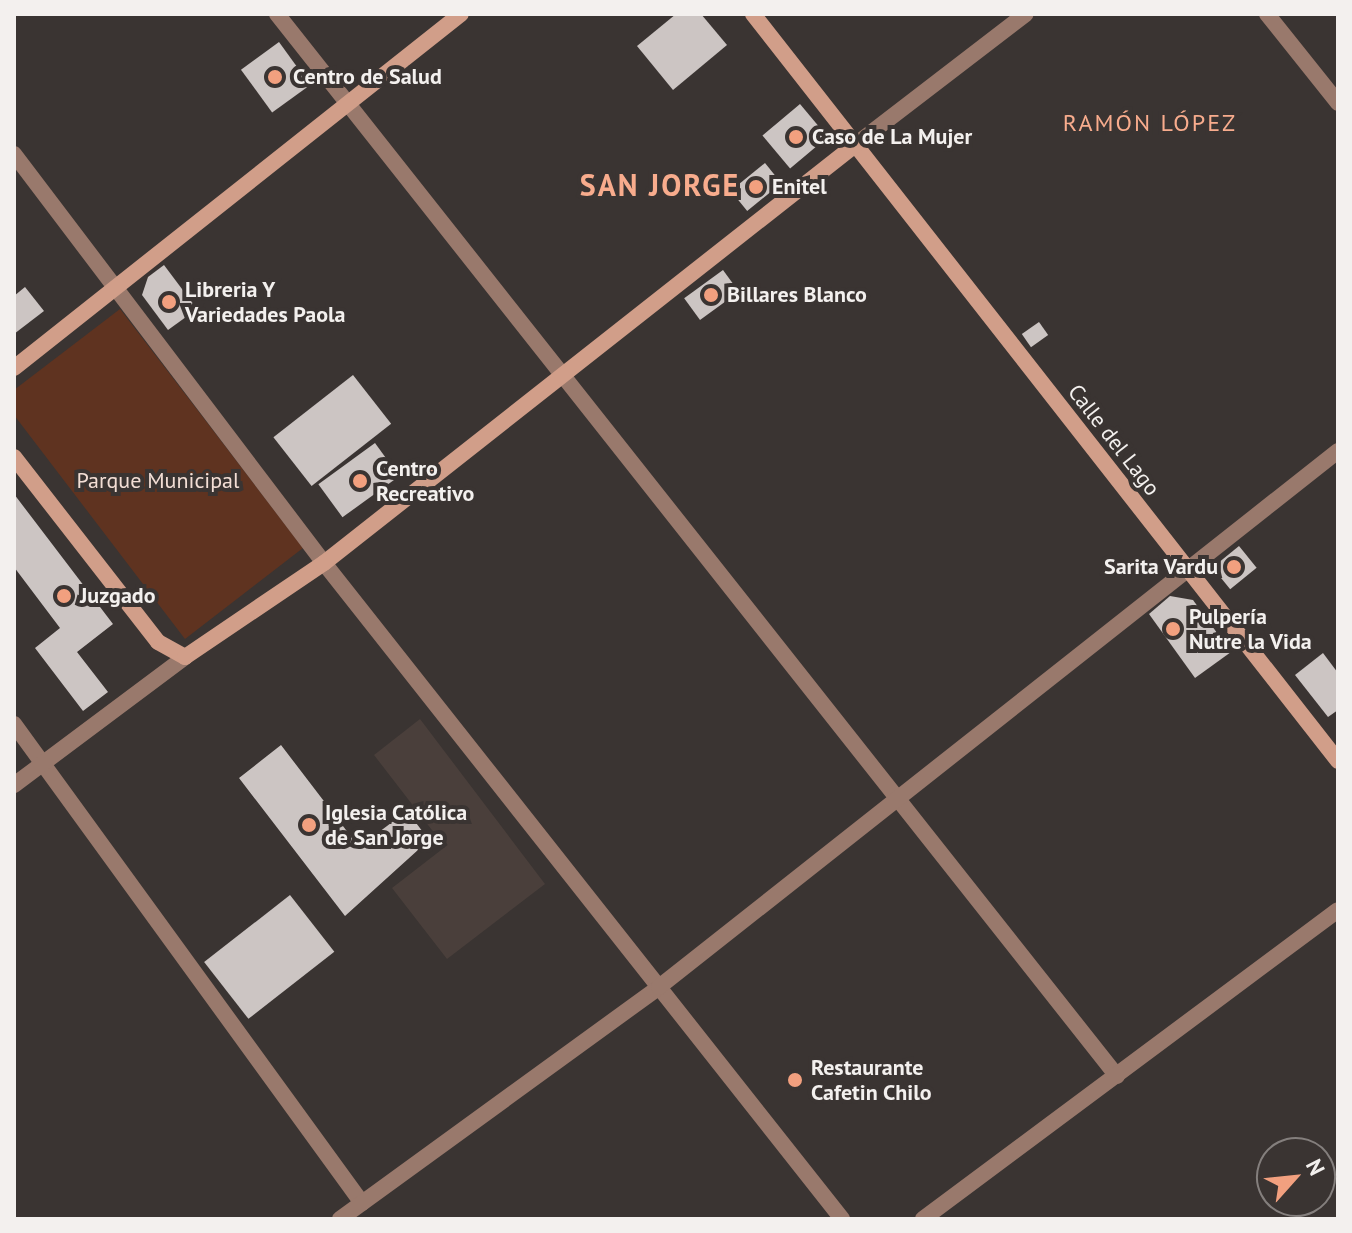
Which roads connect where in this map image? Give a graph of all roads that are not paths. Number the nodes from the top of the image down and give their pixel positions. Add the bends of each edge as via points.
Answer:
1 (277, 14) edge
2 (461, 14) edge
3 (753, 14) edge
4 (1026, 14) edge
5 (1267, 14) edge
6 (1338, 103) edge
7 (346, 104) junction
8 (855, 145) junction
9 (14, 154) edge
10 (115, 287) junction
11 (14, 368) edge
12 (565, 376) junction
13 (1338, 451) edge
14 (14, 457) edge
15 (324, 563) junction
16 (1186, 568) junction
17 (185, 657) junction
18 (14, 724) edge
19 (1338, 761) edge
20 (42, 762) junction
21 (14, 785) edge
22 (896, 796) junction
23 (1338, 910) edge
24 (659, 987) junction
25 (1117, 1076) junction
26 (362, 1203) junction
27 (340, 1219) edge
28 (842, 1219) edge
29 (923, 1219) edge

1 - 7 street
2 - 7 main road
3 - 8 main road, Calle del Lago
4 - 8 street
5 - 6 street
7 - 10 main road
7 - 12 street
8 - 12 main road
8 - 16 main road, Calle del Lago
9 - 10 street
10 - 11 main road
10 - 15 street
12 - 15 main road
12 - 22 street
13 - 16 street
14 - 17 main road via 158,642
15 - 17 main road
15 - 24 street
16 - 19 main road, Calle del Lago
16 - 22 street
17 - 20 street
18 - 20 street
20 - 21 street
20 - 26 street
22 - 24 street
22 - 25 street
23 - 25 street
24 - 26 street
24 - 28 street
25 - 29 street
26 - 27 street

